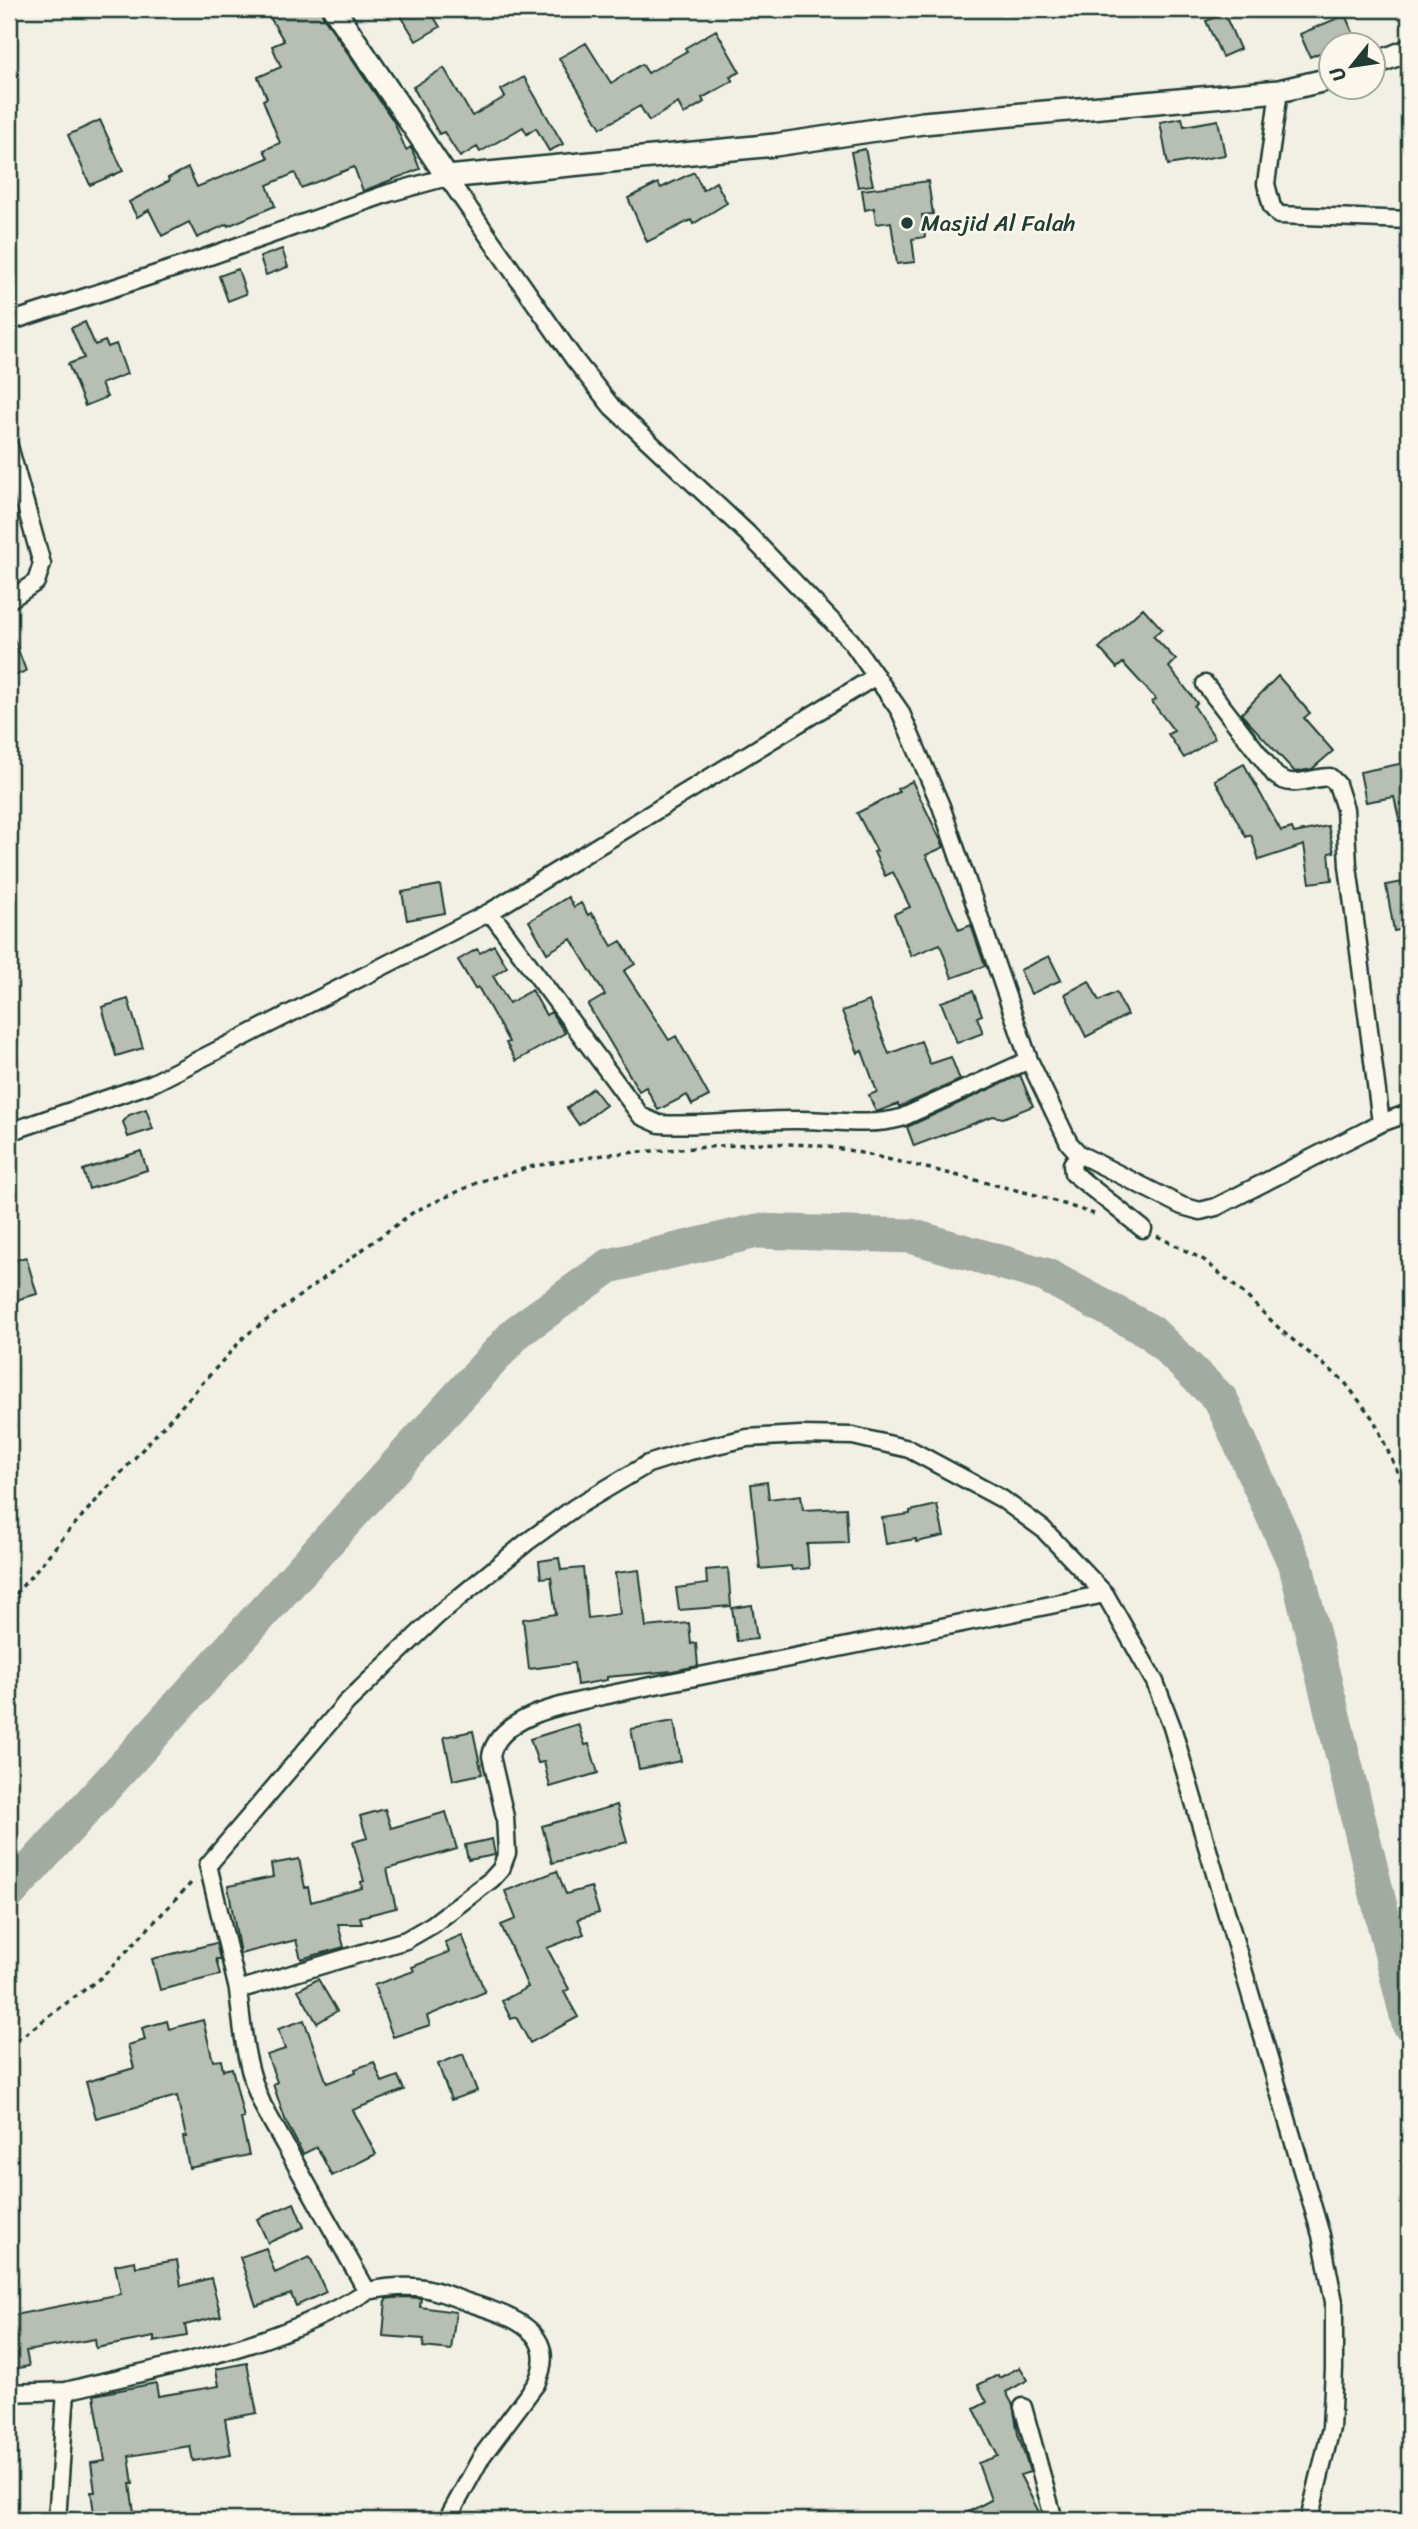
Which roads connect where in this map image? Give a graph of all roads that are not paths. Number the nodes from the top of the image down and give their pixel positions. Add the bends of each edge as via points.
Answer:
1 (334, 9) edge
2 (1409, 50) edge
3 (1386, 60) edge
4 (1316, 82) edge
5 (1279, 91) junction
6 (447, 177) junction
7 (1409, 220) edge
8 (9, 322) edge
9 (9, 446) edge
10 (9, 600) edge
11 (876, 676) junction
12 (1205, 684) dead end
13 (490, 912) junction
14 (1029, 1060) junction
15 (1409, 1113) edge
16 (1381, 1123) junction
17 (9, 1132) edge
18 (1079, 1154) junction
19 (1143, 1229) road end
20 (1105, 1594) junction
21 (238, 1990) junction
22 (367, 2291) junction
23 (66, 2391) junction
24 (9, 2393) edge
25 (1023, 2407) dead end
26 (57, 2520) edge
27 (447, 2520) edge
28 (1054, 2520) edge
29 (1309, 2520) edge

1 - 6 street
2 - 3 street
4 - 5 street
5 - 6 street via 923,123 775,145
5 - 7 street via 1266,184 1279,215
6 - 8 street
6 - 11 street via 612,407 747,533 851,641
9 - 10 street via 42,564 36,582
11 - 13 street
11 - 14 street via 900,711 941,806
12 - 16 street via 1284,782 1330,777 1337,783 1345,809 1348,866
13 - 14 street via 641,1116 659,1124 885,1122
13 - 17 street via 153,1083
14 - 18 street via 1069,1143
15 - 16 street
16 - 18 street via 1235,1199 1200,1211
18 - 19 street via 1072,1164 1073,1173
20 - 21 street via 616,1693 517,1722 493,1746 491,1756 505,1816 507,1853 492,1879 406,1940
20 - 21 street via 1043,1528 991,1493 909,1449 853,1436 747,1438 648,1464 574,1508 439,1614 346,1703 208,1865
20 - 29 street via 1156,1682 1172,1727 1321,2235 1334,2302 1334,2369 1331,2428
21 - 22 street via 252,2082
22 - 23 street via 304,2324 237,2347
22 - 27 street via 429,2289 516,2318 541,2347 536,2384 482,2456
23 - 24 street
23 - 26 street
25 - 28 street

